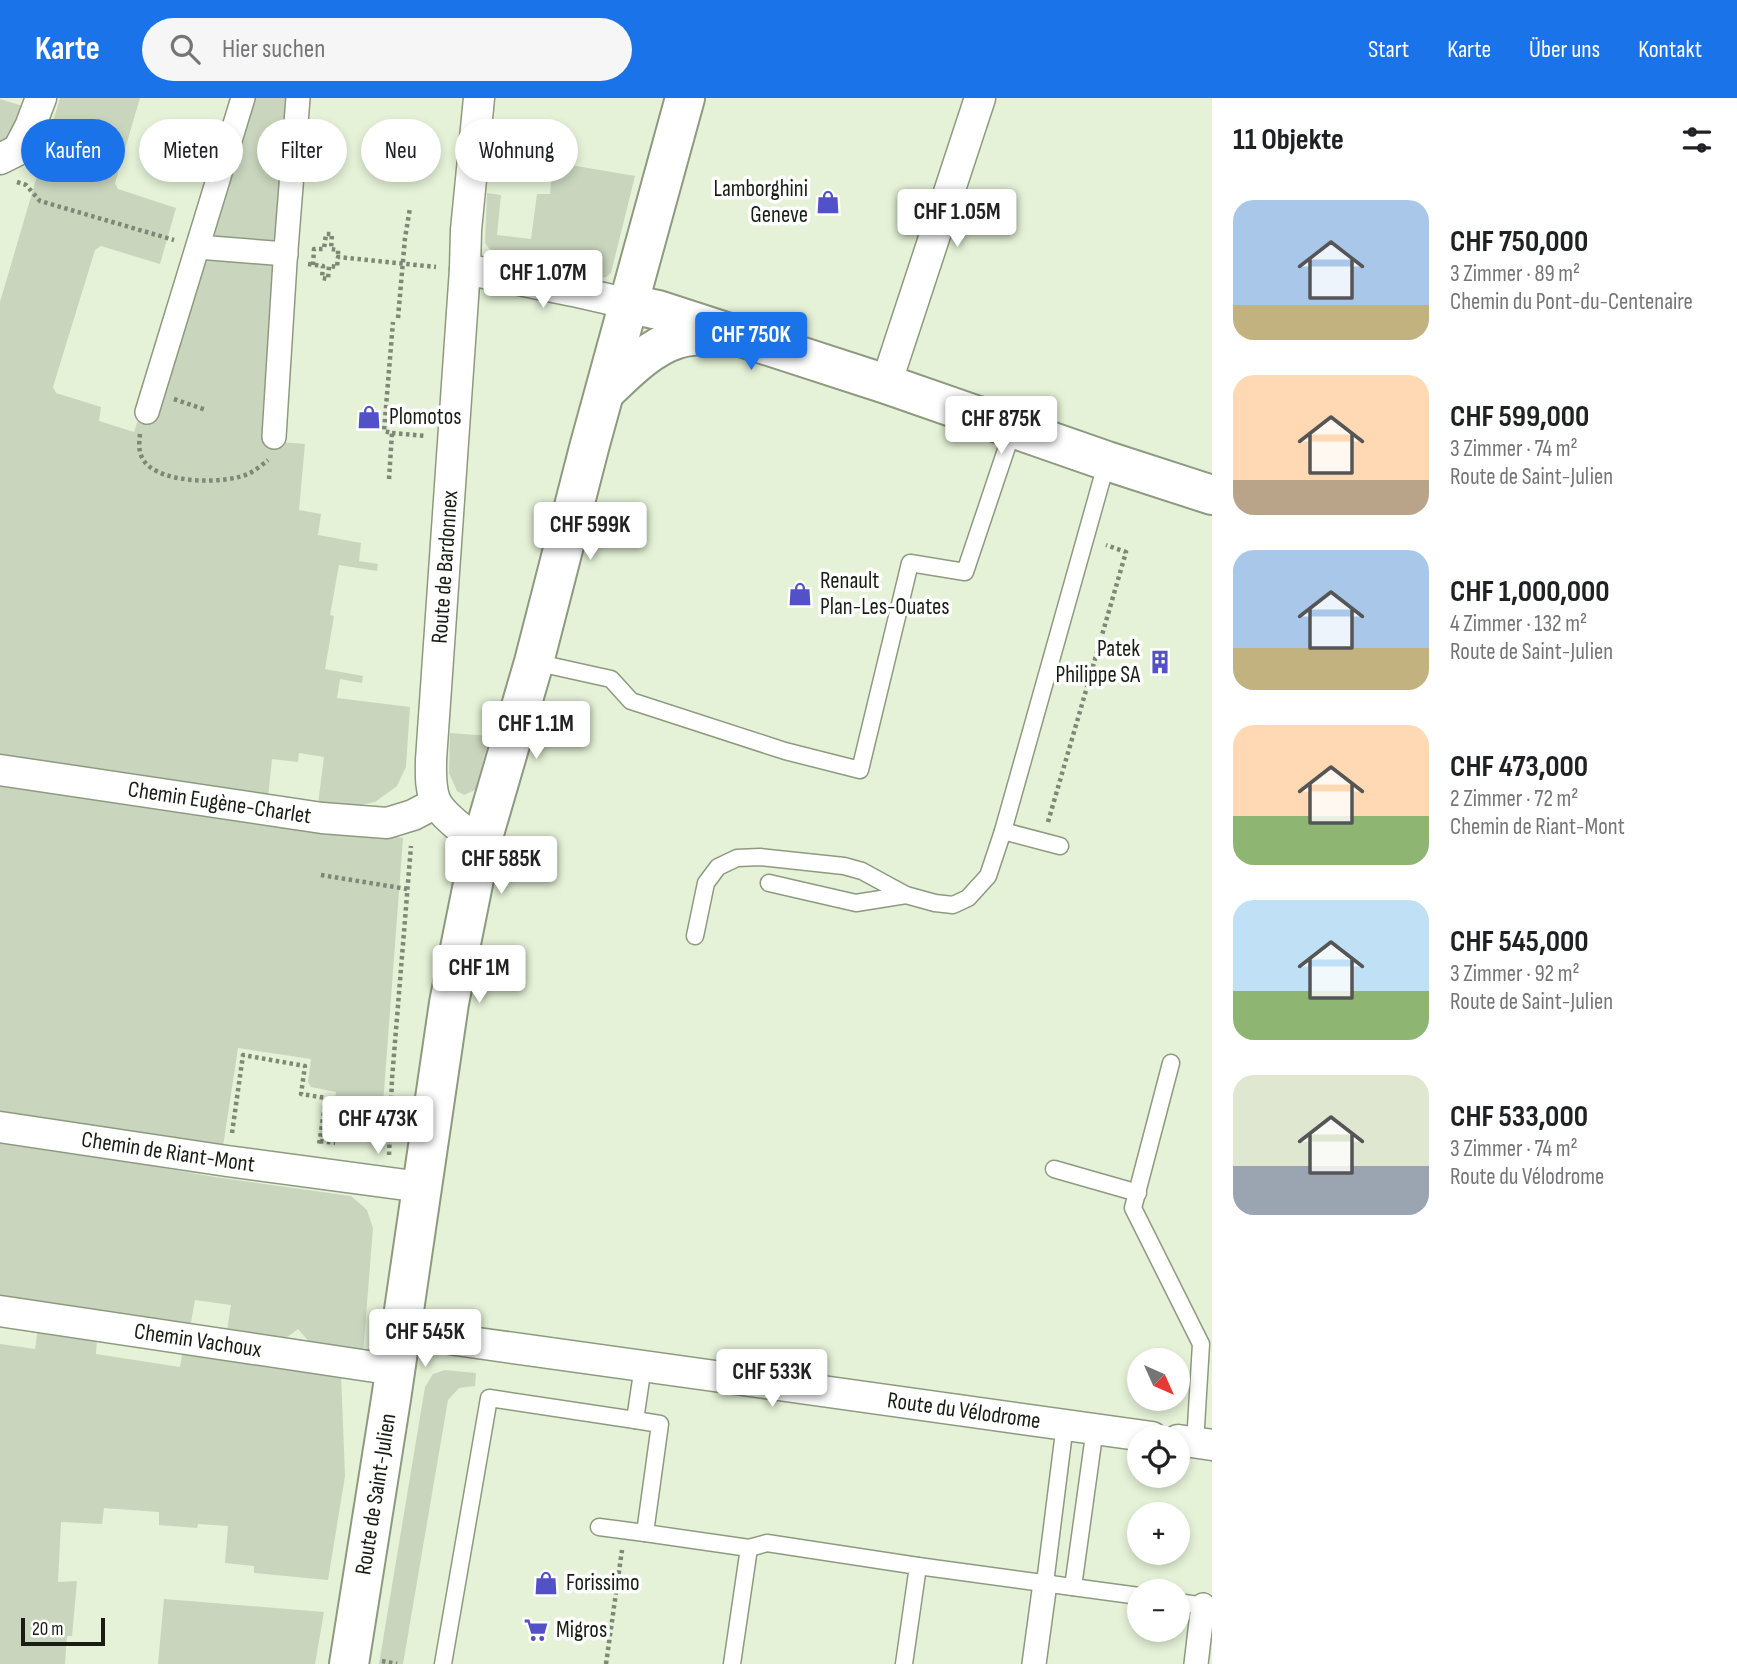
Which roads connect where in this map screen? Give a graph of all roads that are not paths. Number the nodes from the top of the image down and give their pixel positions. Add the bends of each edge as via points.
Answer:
1 (41, 98) edge
2 (243, 98) edge
3 (299, 98) edge
4 (479, 98) edge
5 (685, 98) edge
6 (980, 98) edge
7 (5, 170) edge
8 (198, 247) junction
9 (286, 254) junction
10 (465, 269) junction
11 (630, 304) junction
12 (733, 334) junction
13 (886, 384) junction
14 (606, 391) junction
15 (150, 402) road end
16 (1013, 429) junction
17 (274, 437) road end
18 (1107, 461) junction
19 (1212, 495) edge
20 (534, 662) junction
21 (0, 770) edge
22 (436, 803) junction
23 (1003, 831) junction
24 (481, 844) junction
25 (1060, 846) dead end
26 (769, 883) dead end
27 (906, 895) junction
28 (695, 936) dead end
29 (1171, 1063) dead end
30 (0, 1127) edge
31 (1054, 1169) dead end
32 (421, 1187) junction
33 (1138, 1193) junction
34 (0, 1311) edge
35 (401, 1329) junction
36 (643, 1366) junction
37 (395, 1370) junction
38 (635, 1420) junction
39 (1065, 1424) junction
40 (1095, 1428) junction
41 (1127, 1433) edge
42 (1195, 1443) edge
43 (599, 1527) dead end
44 (645, 1533) junction
45 (749, 1548) junction
46 (918, 1566) junction
47 (1045, 1583) junction
48 (1073, 1587) junction
49 (1127, 1594) edge
50 (1207, 1606) edge
51 (362, 1662) edge
52 (443, 1664) edge
53 (733, 1664) edge
54 (904, 1664) edge
55 (1034, 1664) edge
56 (1196, 1664) edge

1 - 7 street
2 - 8 street
3 - 9 street
4 - 10 street, Route de Bardonnex
5 - 11 main road, Route de Saint-Julien
6 - 13 street
8 - 9 street
8 - 15 street
9 - 17 street
10 - 11 street
10 - 22 street, Route de Bardonnex via 431,760
11 - 12 main road
11 - 14 main road, Route de Saint-Julien
12 - 13 main road
12 - 14 main road via 680,338 656,348
13 - 16 main road
14 - 20 main road, Route de Saint-Julien
16 - 18 main road
16 - 20 lane via 965,572 910,562 860,770 631,701 611,679
18 - 19 main road
18 - 23 lane
20 - 24 main road, Route de Saint-Julien
21 - 22 street, Chemin Eugène-Charlet via 322,818 387,823
22 - 24 street
23 - 25 lane
23 - 27 lane via 988,876 968,898 953,905
24 - 32 main road, Route de Saint-Julien via 449,1003
26 - 27 lane via 856,903
27 - 28 lane via 844,866 737,858 718,867 706,883
29 - 33 lane
30 - 32 street, Chemin de Riant-Mont
31 - 33 lane
32 - 35 main road, Route de Saint-Julien
33 - 42 lane via 1133,1208 1201,1344
34 - 37 street, Chemin Vachoux
35 - 36 street, Route du Vélodrome
35 - 37 main road, Route de Saint-Julien
36 - 38 lane
36 - 39 street, Route du Vélodrome
37 - 51 main road, Route de Saint-Julien
38 - 44 lane via 660,1424
38 - 52 lane via 489,1398
39 - 40 street, Route du Vélodrome
39 - 47 lane
40 - 41 street, Route du Vélodrome
40 - 48 lane
43 - 44 lane
44 - 45 lane
45 - 46 lane via 766,1543
45 - 53 lane
46 - 47 lane
46 - 54 lane
47 - 48 lane
47 - 55 street
48 - 49 lane
50 - 56 street

